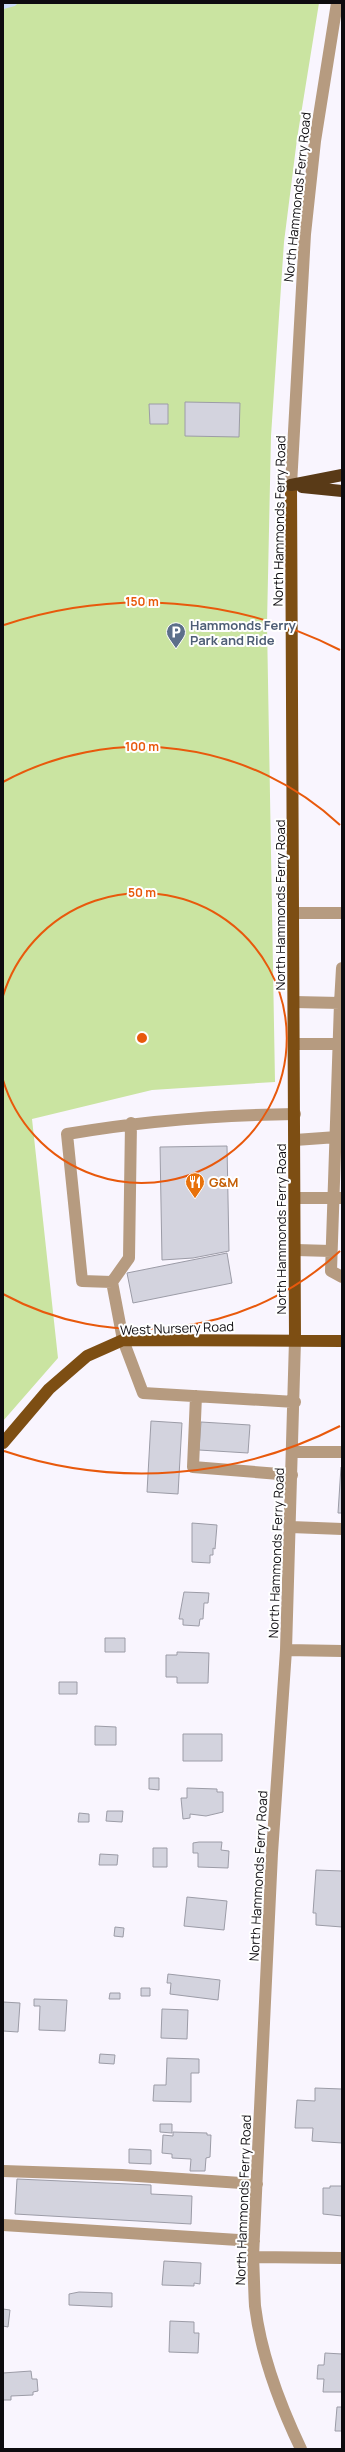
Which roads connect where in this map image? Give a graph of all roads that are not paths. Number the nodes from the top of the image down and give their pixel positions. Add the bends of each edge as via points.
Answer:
1 (337, 3) edge
2 (342, 475) edge
3 (291, 485) junction
4 (342, 491) edge
5 (294, 913) junction
6 (342, 913) edge
7 (342, 968) edge
8 (294, 1002) junction
9 (340, 1003) junction
10 (295, 1044) junction
11 (341, 1044) edge
12 (295, 1114) junction
13 (131, 1123) junction
14 (337, 1137) junction
15 (295, 1140) junction
16 (296, 1198) junction
17 (338, 1198) edge
18 (296, 1250) junction
19 (331, 1251) junction
20 (342, 1277) edge
21 (112, 1282) junction
22 (123, 1340) junction
23 (295, 1340) junction
24 (342, 1341) edge
25 (196, 1396) junction
26 (295, 1402) junction
27 (3, 1443) edge
28 (293, 1452) junction
29 (342, 1452) edge
30 (292, 1475) junction
31 (291, 1527) junction
32 (342, 1528) edge
33 (286, 1650) junction
34 (342, 1651) edge
35 (3, 2170) edge
36 (257, 2184) junction
37 (3, 2225) edge
38 (254, 2241) junction
39 (253, 2257) junction
40 (342, 2258) edge
41 (301, 2449) edge

1 - 3 street, North Hammonds Ferry Road via 315,141 305,234
2 - 3 highway
3 - 4 highway
3 - 5 main road, North Hammonds Ferry Road
5 - 6 street
5 - 8 main road, North Hammonds Ferry Road
7 - 9 street
8 - 9 street
8 - 10 main road, North Hammonds Ferry Road
9 - 11 street
10 - 11 street
10 - 12 main road, North Hammonds Ferry Road
11 - 14 street
12 - 13 street
12 - 15 main road, North Hammonds Ferry Road
13 - 21 street via 129,1258
13 - 21 street via 67,1134 82,1281
14 - 15 street
14 - 17 street
15 - 16 main road, North Hammonds Ferry Road
16 - 17 street
16 - 18 main road, North Hammonds Ferry Road
17 - 19 street
18 - 19 street
18 - 23 main road, North Hammonds Ferry Road
19 - 20 street via 331,1271
21 - 22 street
22 - 23 main road, West Nursery Road
22 - 25 street via 143,1393
22 - 27 main road, West Nursery Road via 88,1356 49,1389
23 - 24 main road, West Nursery Road
23 - 26 street, North Hammonds Ferry Road
25 - 26 street
25 - 30 street via 193,1467
26 - 28 street, North Hammonds Ferry Road
28 - 29 street
28 - 30 street, North Hammonds Ferry Road
30 - 31 street, North Hammonds Ferry Road
31 - 32 street
31 - 33 street, North Hammonds Ferry Road
33 - 34 street
33 - 36 street, North Hammonds Ferry Road via 272,1853
35 - 36 street
36 - 38 street, North Hammonds Ferry Road
37 - 38 street
38 - 39 street, North Hammonds Ferry Road
39 - 40 street
39 - 41 street, North Hammonds Ferry Road via 256,2307 267,2361

